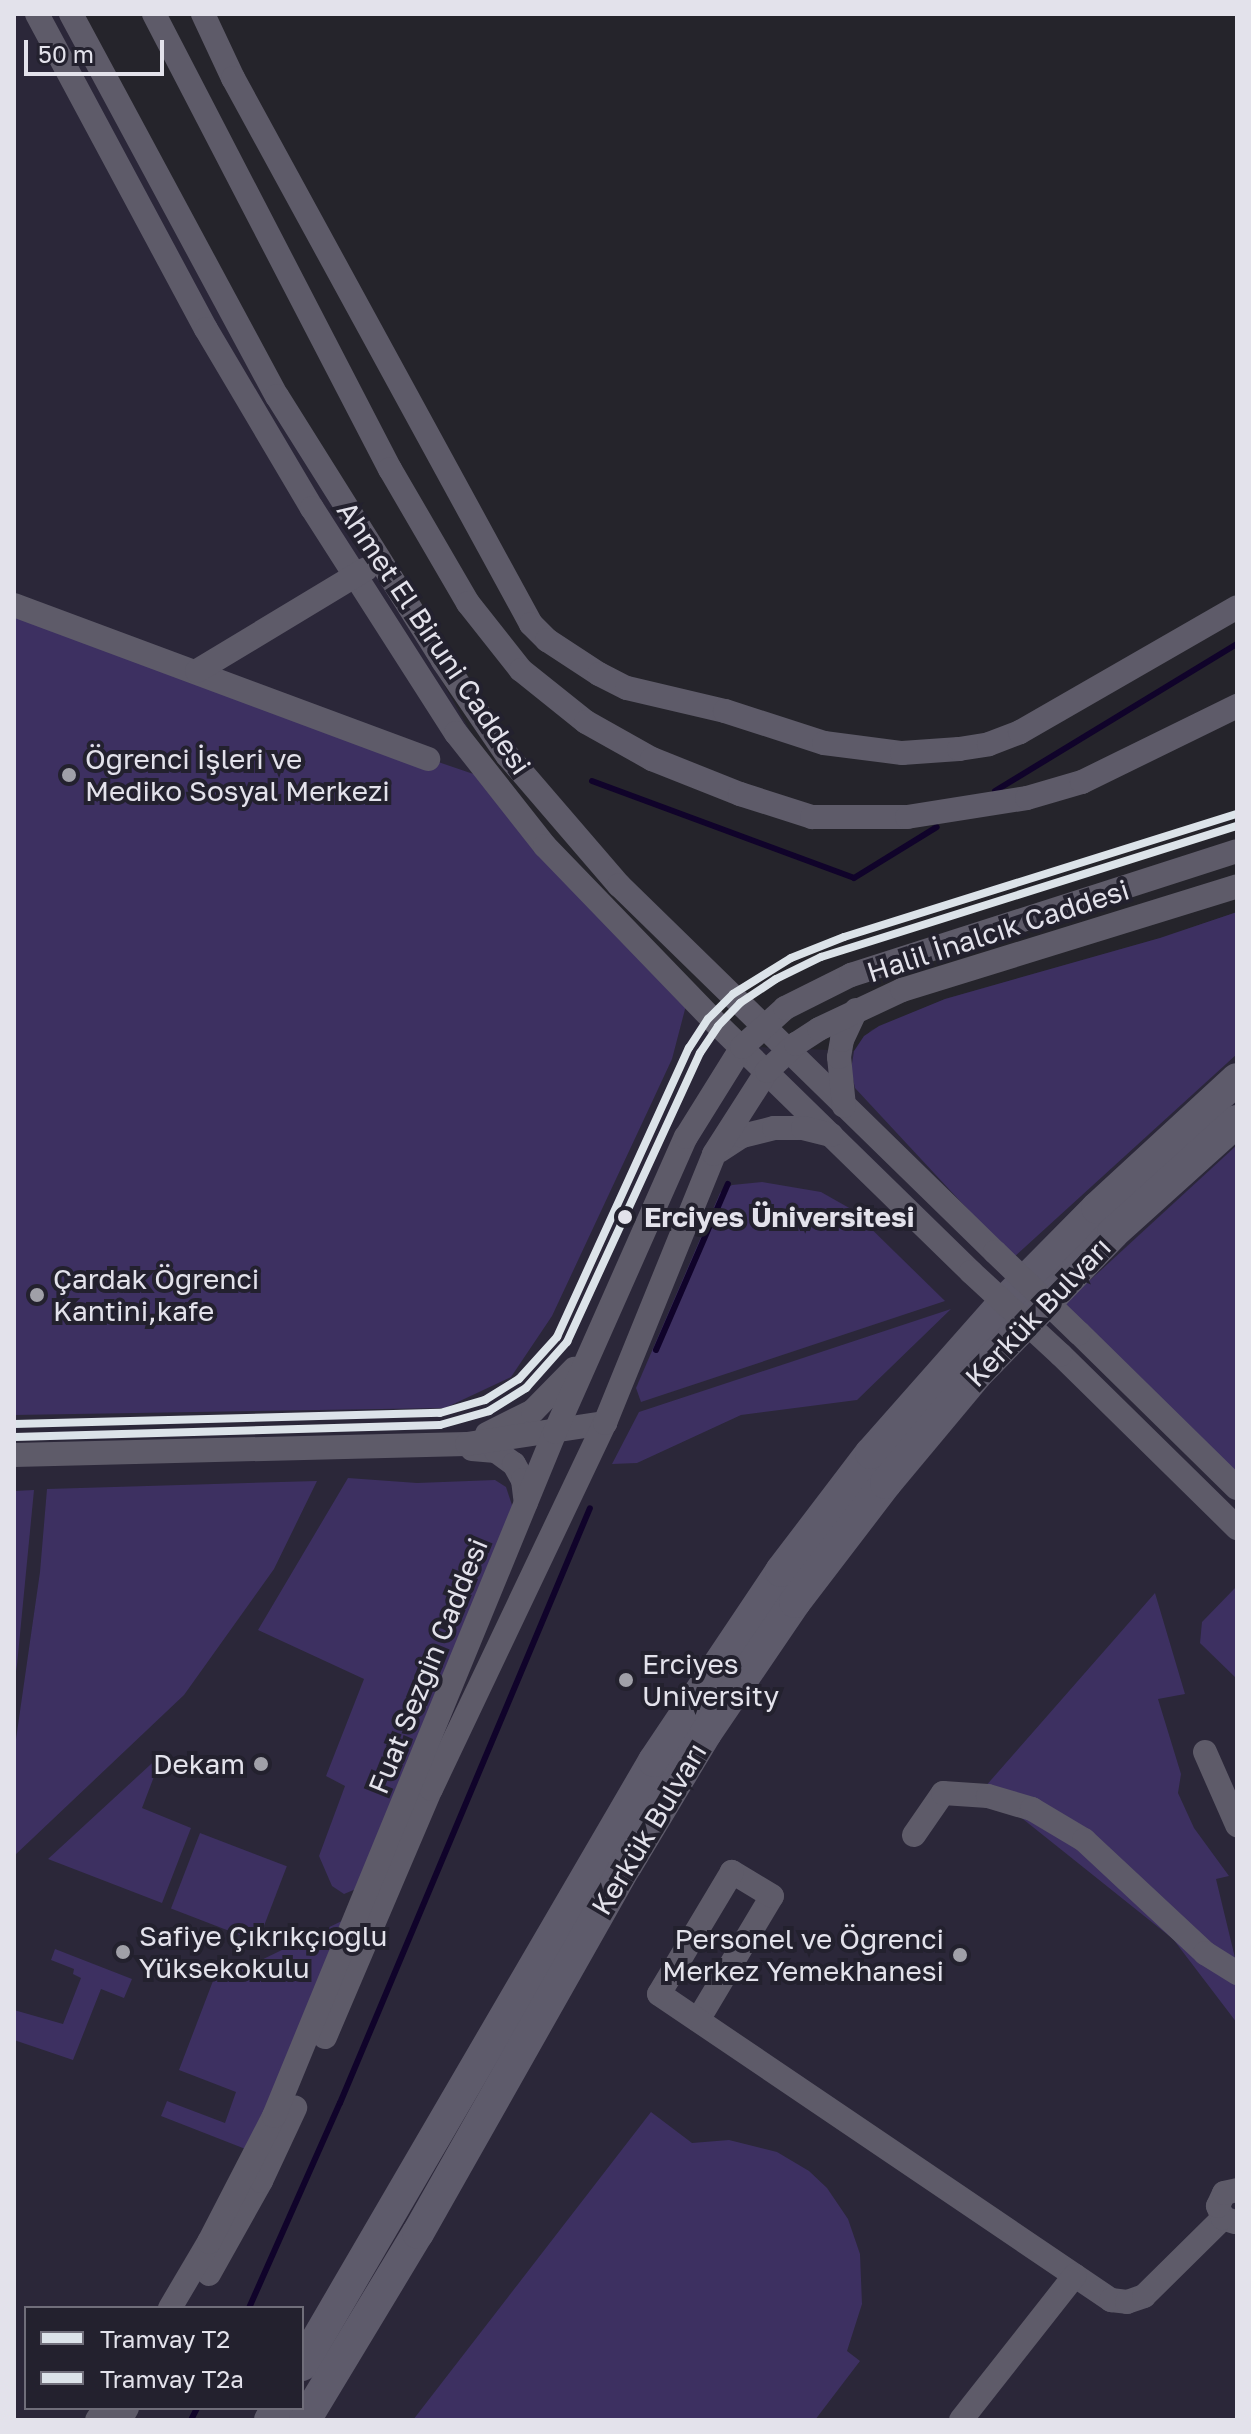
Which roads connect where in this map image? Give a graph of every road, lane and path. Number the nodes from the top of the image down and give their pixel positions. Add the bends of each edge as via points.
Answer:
1 (37, 14) edge
2 (71, 14) edge
3 (154, 14) edge
4 (203, 14) edge
5 (380, 560) junction
6 (354, 576) junction
7 (14, 605) edge
8 (1237, 607) edge
9 (197, 671) junction
10 (1237, 706) edge
11 (428, 759) dead end
12 (1237, 851) edge
13 (1237, 886) edge
14 (856, 1010) junction
15 (762, 1027) junction
16 (742, 1047) junction
17 (787, 1051) junction
18 (767, 1071) junction
19 (1237, 1079) edge
20 (844, 1106) junction
21 (1237, 1121) edge
22 (831, 1135) junction
23 (714, 1154) junction
24 (595, 1342) junction
25 (605, 1423) junction
26 (555, 1432) junction
27 (433, 1445) junction
28 (14, 1455) edge
29 (1237, 1488) edge
30 (526, 1503) junction
31 (1237, 1528) edge
32 (1205, 1752) dead end
33 (1237, 1825) edge
34 (914, 1835) dead end
35 (1237, 1973) edge
36 (698, 2020) junction
37 (1235, 2187) edge
38 (1230, 2219) edge
39 (1075, 2275) junction
40 (171, 2306) edge
41 (188, 2306) edge
42 (304, 2362) edge
43 (305, 2420) edge
44 (961, 2420) edge

1 - 6 street, Ahmet El Biruni Caddesi via 206,329
2 - 5 street, Ahmet El Biruni Caddesi via 277,396
3 - 10 street via 382,455 468,603 521,670 586,722 652,759 812,817 907,817 1027,798 1082,782
4 - 8 street via 531,624 599,674 627,688 725,711 824,743 902,753 959,749 1020,732
5 - 6 street
5 - 15 street, Ahmet El Biruni Caddesi via 474,708 543,800 619,885
6 - 9 street
6 - 16 street, Ahmet El Biruni Caddesi via 456,733 528,826
7 - 9 street
9 - 11 street
12 - 15 street, Halil İnalcık Caddesi via 862,970 807,996
13 - 14 street, Halil İnalcık Caddesi via 902,990
14 - 17 street, Halil İnalcık Caddesi
14 - 20 street via 839,1057
15 - 16 street, Halil İnalcık Caddesi
15 - 17 street, Ahmet El Biruni Caddesi
16 - 18 street, Ahmet El Biruni Caddesi
16 - 24 street, Fuat Sezgin Caddesi via 686,1137
17 - 18 street, Halil İnalcık Caddesi
17 - 20 street, Ahmet El Biruni Caddesi
18 - 22 street, Ahmet El Biruni Caddesi
18 - 23 street, Fuat Sezgin Caddesi
19 - 42 main road, Kerkük Bulvarı via 1008,1298 880,1442 781,1571 646,1774
20 - 29 street, Ahmet El Biruni Caddesi, bridge
21 - 43 main road, Kerkük Bulvarı via 1113,1233 976,1375 795,1602 706,1733 626,1866 418,2233
22 - 23 street via 774,1128 742,1136
22 - 31 street, Ahmet El Biruni Caddesi, bridge
23 - 25 street, Fuat Sezgin Caddesi
24 - 26 street, Fuat Sezgin Caddesi
24 - 27 street via 562,1385 533,1411 491,1433
25 - 26 street
25 - 41 street, Fuat Sezgin Caddesi via 431,1789 282,2137 239,2223
26 - 27 street
26 - 30 street, Fuat Sezgin Caddesi
27 - 28 street
27 - 30 street via 496,1451 514,1464
30 - 40 street, Fuat Sezgin Caddesi via 274,2116
32 - 33 street
34 - 35 street via 943,1793 988,1796 1032,1809 1084,1840 1205,1953
36 - 36 street via 772,1896 732,1872 659,1994
36 - 39 street
37 - 38 street via 1219,2199 1219,2211
38 - 39 street via 1135,2300 1111,2300
39 - 44 street

